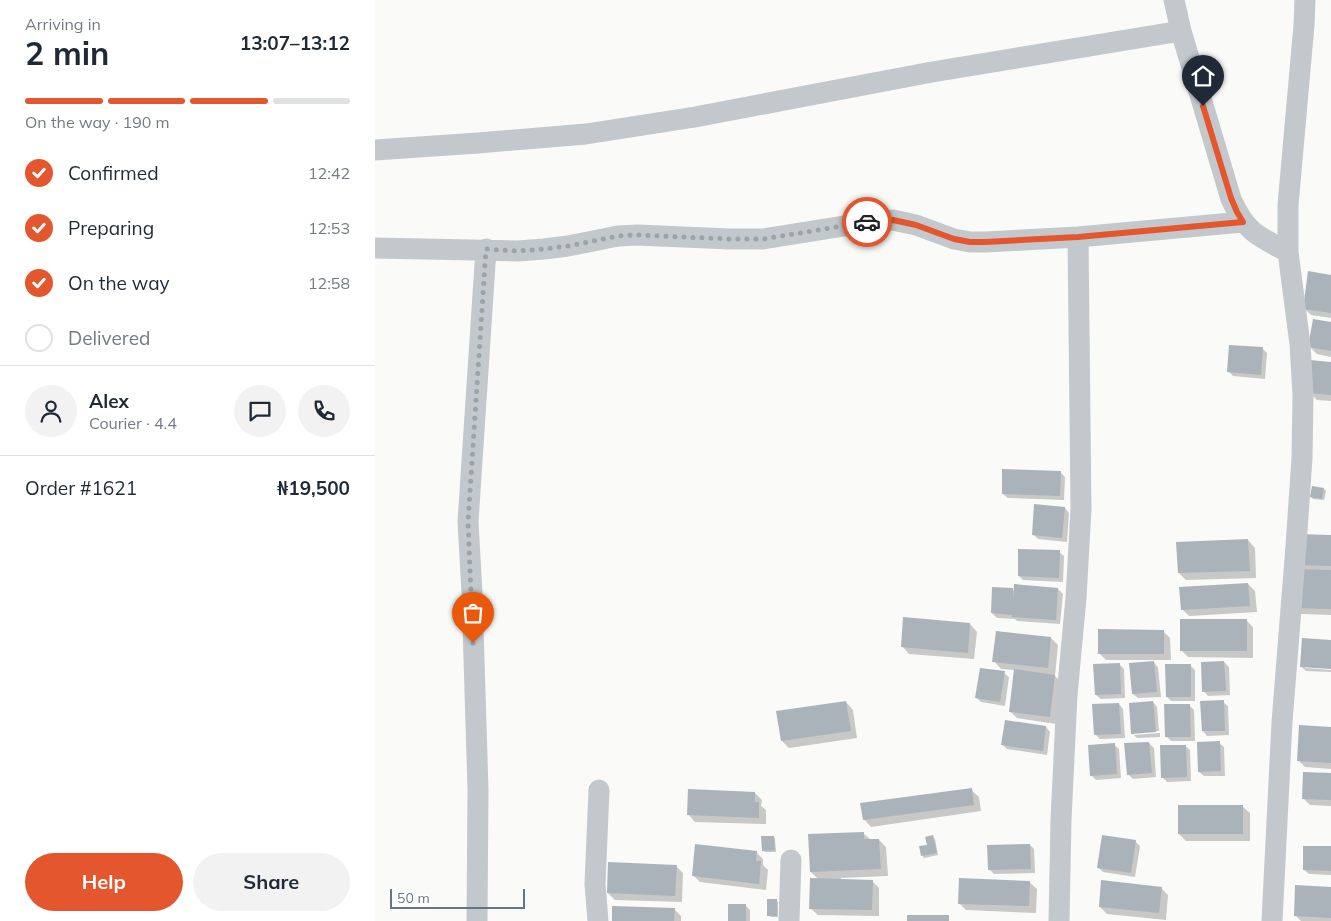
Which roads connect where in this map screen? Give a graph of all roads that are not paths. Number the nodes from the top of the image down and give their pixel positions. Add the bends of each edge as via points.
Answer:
1 (1174, 0) edge
2 (1305, 0) edge
3 (1181, 31) junction
4 (375, 150) edge
5 (1243, 222) junction
6 (1078, 237) junction
7 (375, 248) edge
8 (486, 249) junction
9 (1289, 252) junction
10 (599, 790) dead end
11 (791, 860) dead end
12 (477, 921) edge
13 (598, 921) edge
14 (789, 921) edge
15 (1059, 921) edge
16 (1272, 921) edge

1 - 3 street
2 - 9 street via 1288,205
3 - 4 street via 586,134
3 - 5 street via 1231,198
5 - 6 street
5 - 9 street via 1261,238
6 - 8 street via 970,242 893,220 763,239 637,235 544,249
6 - 15 street via 1081,509 1067,695
7 - 8 street
8 - 12 street via 468,522 479,790
9 - 16 street via 1300,344 1302,458 1281,731
10 - 13 street via 595,884
11 - 14 street

